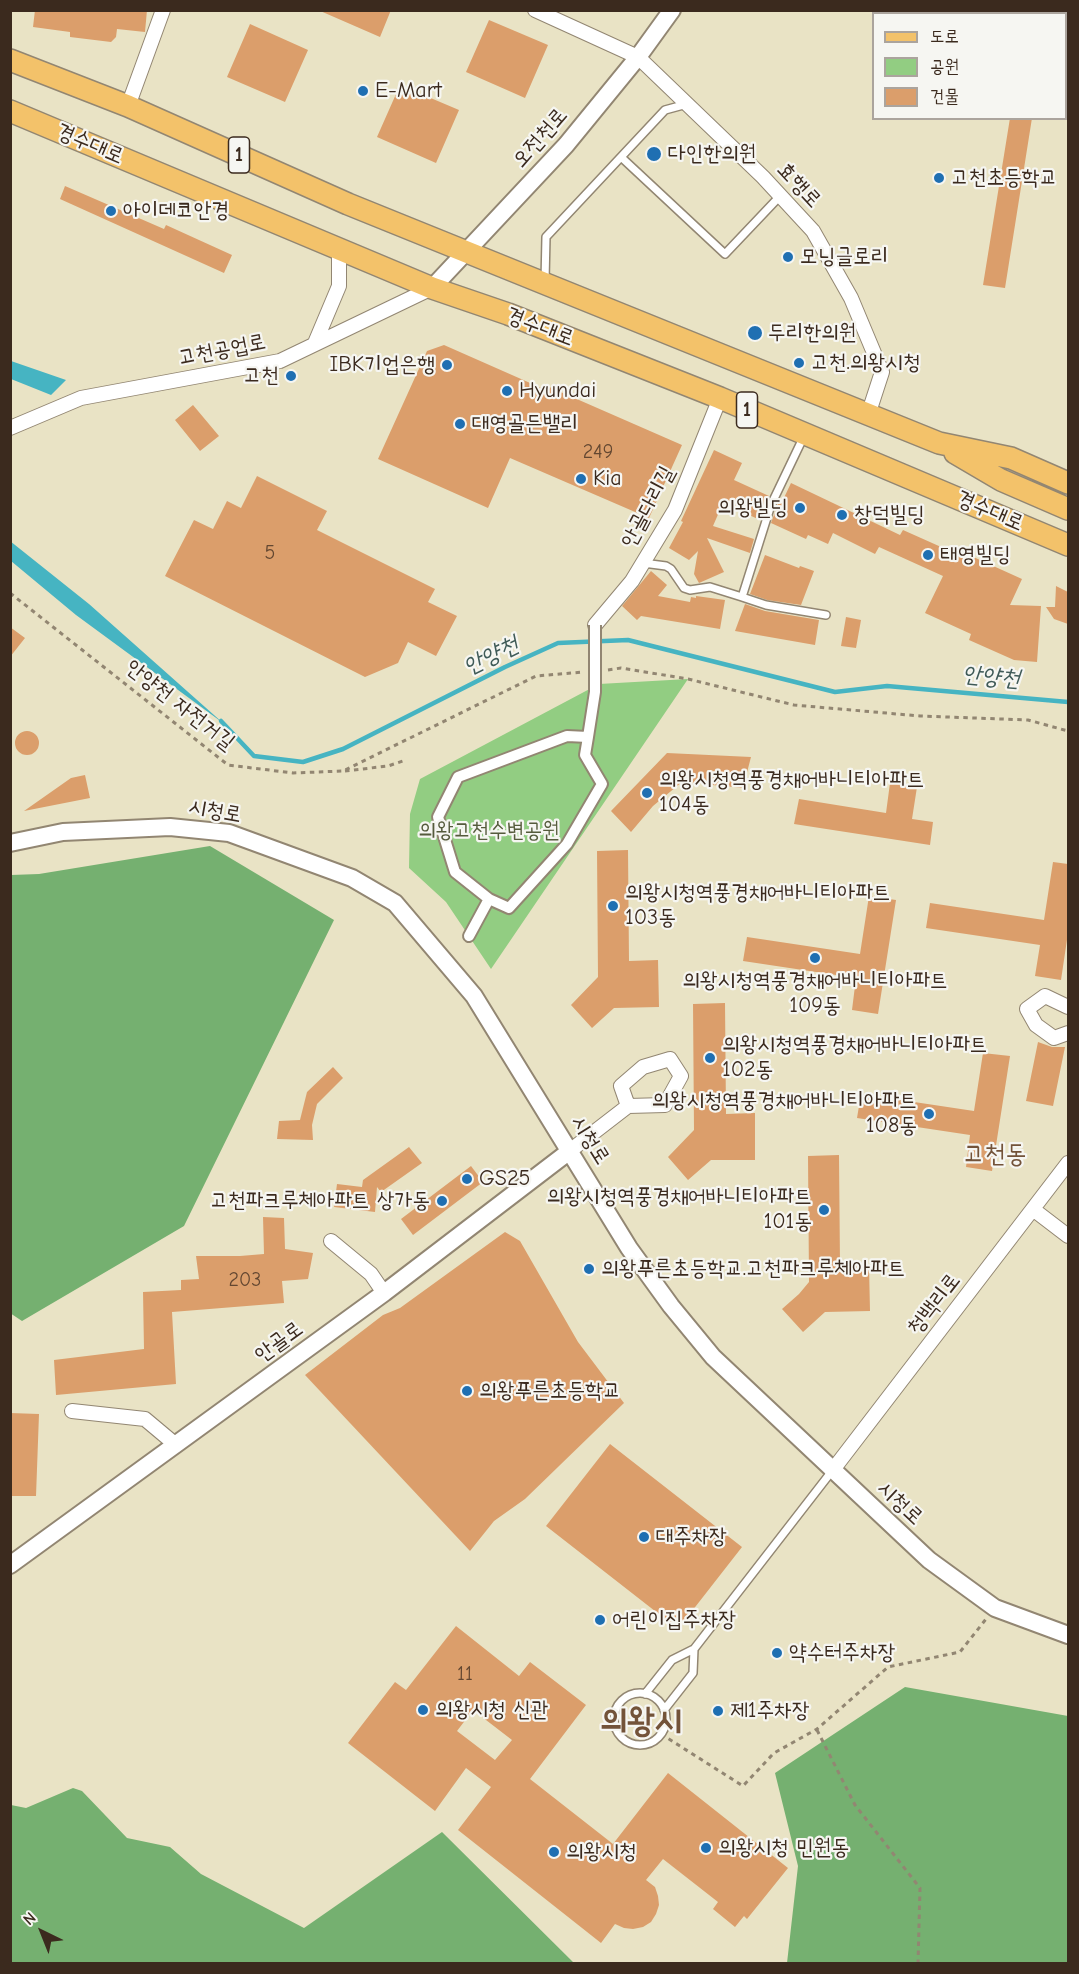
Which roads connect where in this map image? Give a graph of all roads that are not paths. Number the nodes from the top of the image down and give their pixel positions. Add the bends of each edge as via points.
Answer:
1 (163, 10) edge
2 (535, 10) edge
3 (672, 10) edge
4 (638, 57) junction
5 (10, 60) edge
6 (687, 103) junction
7 (128, 106) junction
8 (10, 111) edge
9 (621, 157) junction
10 (781, 195) junction
11 (339, 248) junction
12 (467, 252) junction
13 (545, 284) junction
14 (432, 288) junction
15 (315, 342) junction
16 (720, 399) junction
17 (868, 415) junction
18 (10, 428) edge
19 (805, 434) junction
20 (939, 443) junction
21 (1068, 483) edge
22 (1068, 509) edge
23 (1065, 542) edge
24 (643, 563) junction
25 (742, 597) junction
26 (826, 615) dead end
27 (595, 626) joint
28 (588, 737) junction
29 (10, 843) edge
30 (489, 900) junction
31 (469, 936) dead end
32 (1068, 1007) edge
33 (1068, 1033) edge
34 (628, 1106) dead end
35 (571, 1150) junction
36 (1068, 1163) edge
37 (1034, 1210) junction
38 (1068, 1236) edge
39 (332, 1241) dead end
40 (384, 1293) junction
41 (72, 1411) dead end
42 (176, 1445) junction
43 (832, 1471) junction
44 (10, 1565) edge
45 (1068, 1635) edge
46 (694, 1649) junction
47 (645, 1694) junction
48 (664, 1710) junction

1 - 7 street
2 - 4 street, 효행로
3 - 4 street, 오전천로
4 - 6 street, 효행로
4 - 12 street, 오전천로 via 566,145
5 - 7 main road, 경수대로 / 1
6 - 9 lane via 665,110
6 - 10 street, 효행로
7 - 12 main road, 경수대로 / 1
8 - 11 main road, 경수대로 / 1
9 - 10 lane via 725,254
9 - 13 lane via 546,237
10 - 17 street, 효행로 via 818,239 851,298 882,372
11 - 14 main road, 경수대로 / 1
11 - 15 street via 339,286
12 - 13 main road, 경수대로 / 1
12 - 14 street, 오전천로
13 - 17 main road, 경수대로 / 1
14 - 15 street, 고천공업로
14 - 16 main road, 경수대로 / 1 via 508,314
15 - 18 street, 고천공업로 via 280,361 81,398
16 - 19 main road, 경수대로 / 1
16 - 24 street, 안골다리길 via 675,510
17 - 20 main road, 경수대로 / 1
19 - 23 main road, 경수대로 / 1
19 - 25 lane via 771,506
20 - 21 main road, 경수대로 / 1 via 1011,458
20 - 22 main road, 1 via 1001,480
24 - 25 lane via 671,569 684,588 710,587
24 - 27 street, 안골다리길
25 - 26 lane
27 - 28 street, bridge via 595,692
28 - 30 street via 585,755 602,784 567,844 508,908
28 - 30 street via 567,736 458,777 438,817 455,872
29 - 35 street, 시청로 via 63,832 182,828 229,833 352,878 395,903 474,996
30 - 31 street
32 - 33 street via 1045,996 1027,1009 1036,1025 1054,1038
34 - 35 street
35 - 40 street, 안골로
35 - 43 street, 시청로 via 629,1248 685,1323 713,1357
36 - 37 street, 청백리로
37 - 38 street
37 - 43 street, 청백리로
39 - 40 street via 371,1274
40 - 42 street, 안골로
41 - 42 street via 146,1419
42 - 44 street, 안골로
43 - 45 street, 시청로 via 929,1560 995,1608
43 - 46 lane
46 - 47 lane via 672,1660
46 - 48 lane via 693,1673
47 - 48 lane via 660,1702
47 - 48 lane via 629,1696 617,1708 617,1732 623,1739 639,1745 655,1740 666,1718

